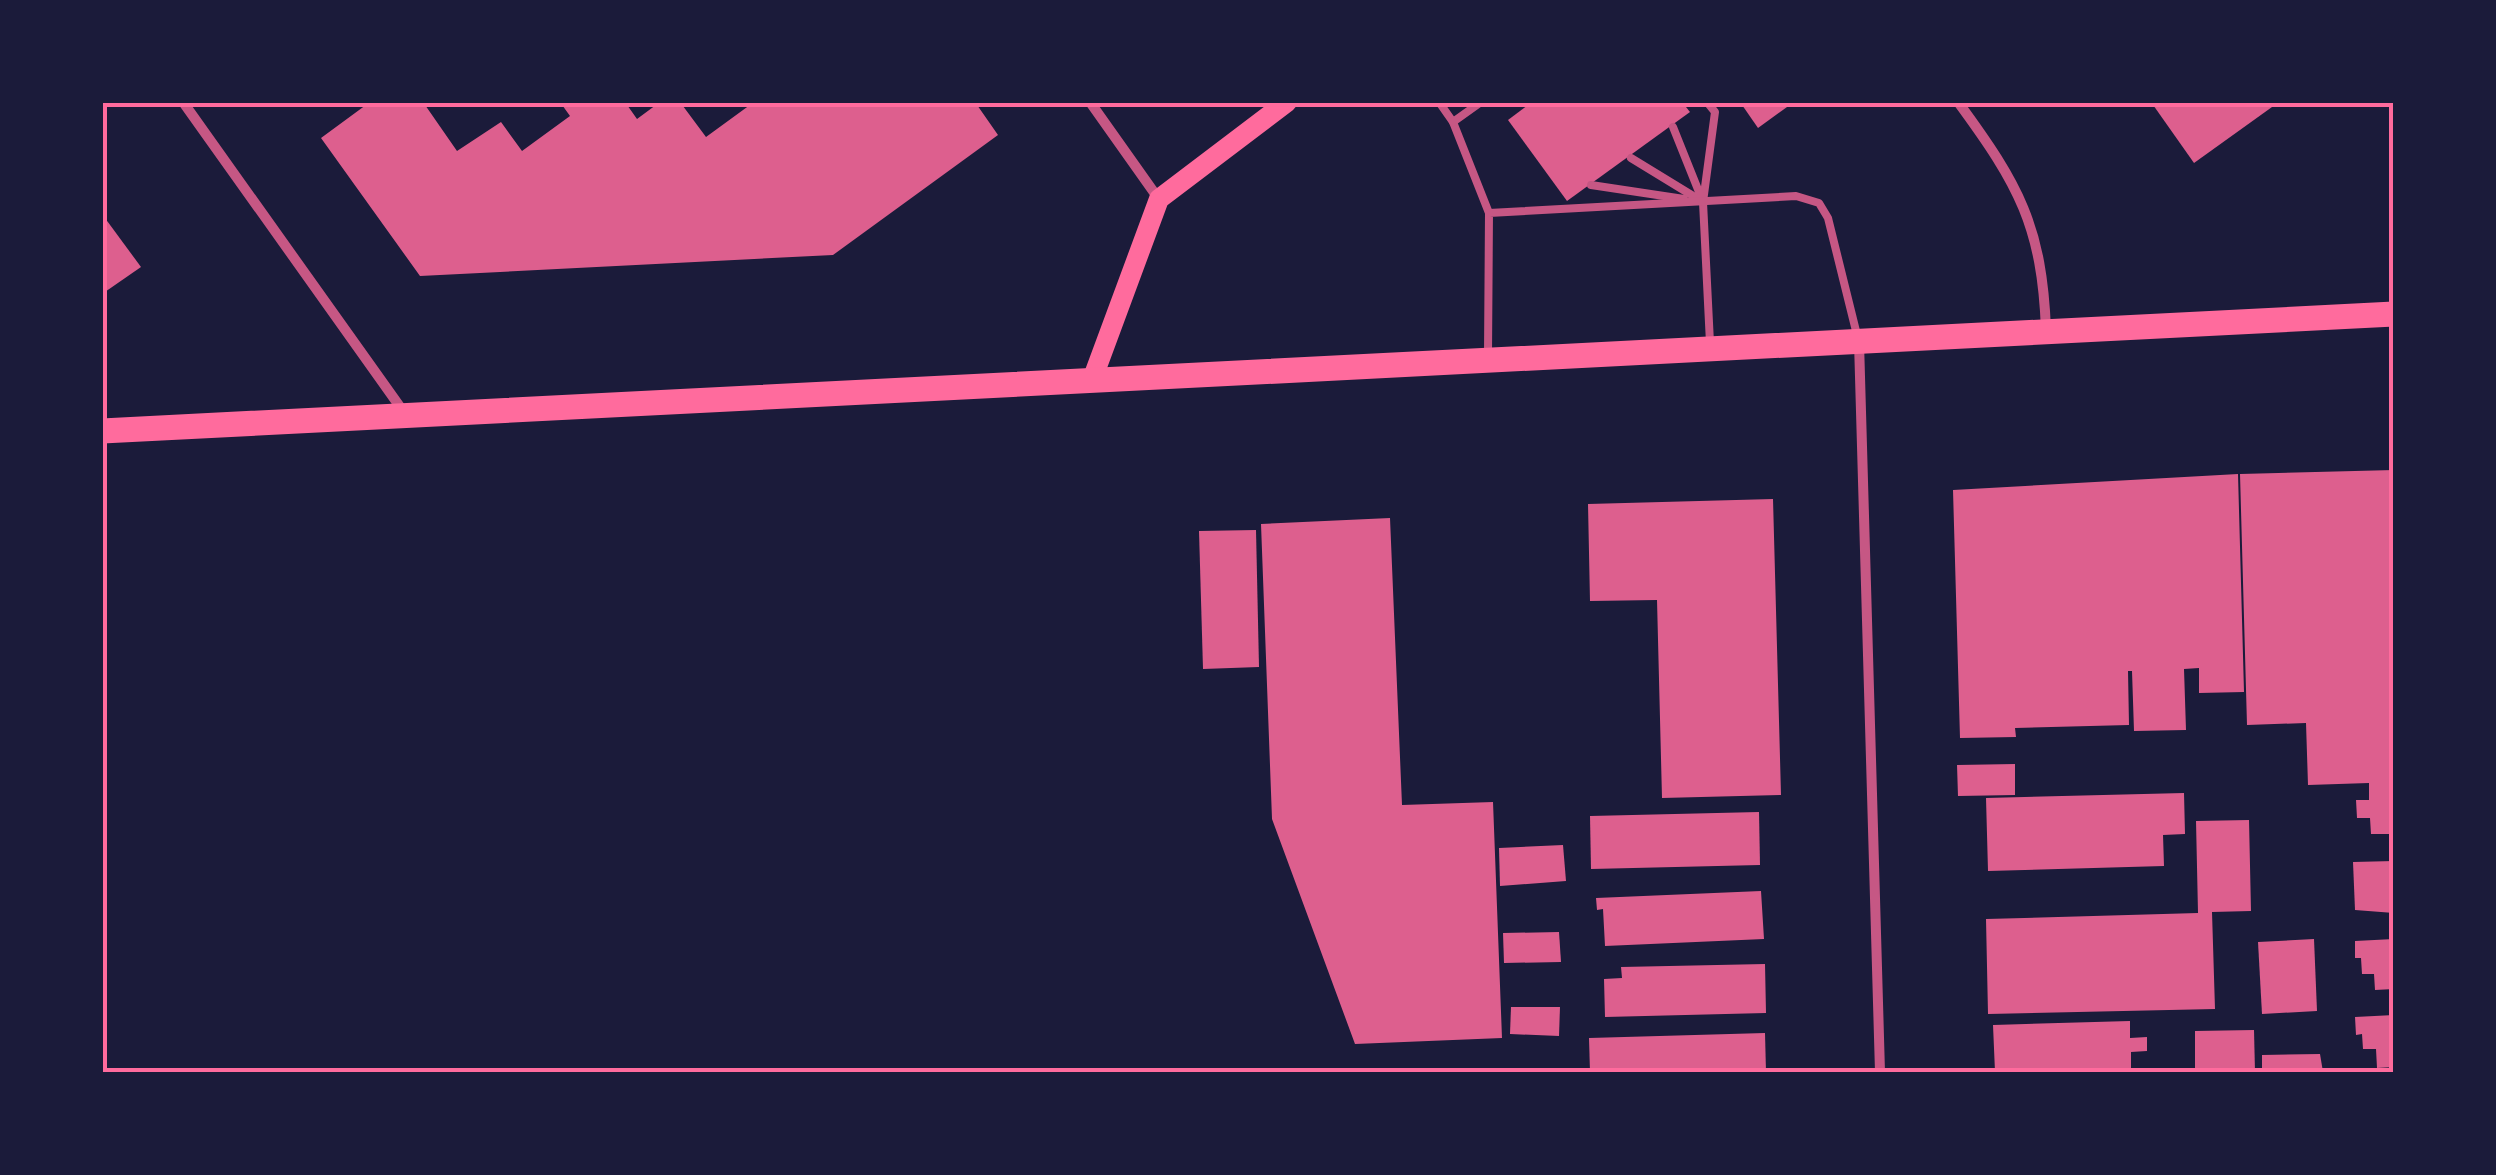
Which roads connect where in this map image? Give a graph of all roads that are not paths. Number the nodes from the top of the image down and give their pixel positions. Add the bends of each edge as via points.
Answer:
1 (183, 102) edge
2 (1090, 102) edge
3 (1287, 102) edge
4 (1439, 102) edge
5 (1481, 102) edge
6 (1708, 102) edge
7 (1958, 102) edge
8 (1452, 122) junction
9 (1673, 127) dead end
10 (1630, 158) dead end
11 (1591, 184) dead end
12 (1159, 199) junction
13 (1703, 202) junction
14 (1489, 213) junction
15 (2394, 314) edge
16 (2046, 331) junction
17 (1859, 341) junction
18 (1710, 348) junction
19 (1488, 360) junction
20 (1092, 380) junction
21 (406, 416) junction
22 (102, 432) edge
23 (1880, 1072) edge

1 - 21 street
2 - 12 street
3 - 12 main road
4 - 8 lane
5 - 8 lane
6 - 13 lane via 1715,112
7 - 16 street via 1994,151 2030,223 2042,266
8 - 14 lane
9 - 13 lane
10 - 13 lane
11 - 13 lane
12 - 20 main road
13 - 14 lane
13 - 17 lane via 1796,196 1819,203
13 - 18 lane
14 - 19 lane
15 - 16 main road
16 - 17 main road
17 - 18 main road
17 - 23 street
18 - 19 main road
19 - 20 main road
20 - 21 main road
21 - 22 main road

